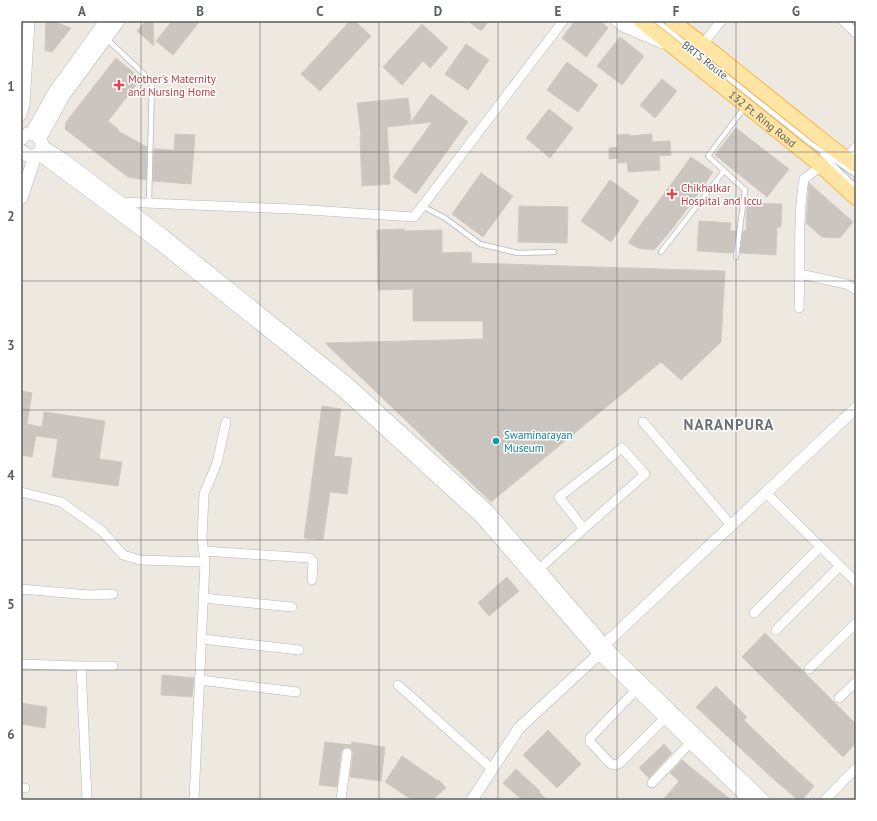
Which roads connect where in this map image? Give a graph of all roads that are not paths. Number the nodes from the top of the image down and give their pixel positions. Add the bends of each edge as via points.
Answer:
1 (29, 21) edge
2 (106, 21) edge
3 (118, 21) edge
4 (563, 21) edge
5 (618, 21) edge
6 (641, 21) edge
7 (721, 21) edge
8 (843, 21) edge
9 (677, 23) edge
10 (660, 33) edge
11 (856, 33) edge
12 (106, 38) junction
13 (703, 44) junction
14 (746, 106) junction
15 (21, 115) edge
16 (32, 141) edge
17 (810, 143) junction
18 (856, 147) edge
19 (21, 151) edge
20 (851, 161) edge
21 (821, 166) junction
22 (724, 171) junction
23 (856, 175) edge
24 (856, 187) edge
25 (21, 198) edge
26 (856, 198) edge
27 (120, 202) junction
28 (150, 202) junction
29 (422, 206) junction
30 (554, 252) dead end
31 (661, 252) dead end
32 (736, 257) dead end
33 (800, 274) junction
34 (856, 290) edge
35 (799, 308) dead end
36 (856, 408) edge
37 (226, 422) dead end
38 (643, 422) dead end
39 (21, 492) edge
40 (766, 493) junction
41 (731, 525) junction
42 (584, 529) junction
43 (820, 547) junction
44 (204, 551) junction
45 (205, 562) junction
46 (840, 566) junction
47 (539, 569) junction
48 (854, 576) edge
49 (312, 580) dead end
50 (21, 589) edge
51 (113, 594) dead end
52 (204, 598) junction
53 (292, 607) dead end
54 (754, 613) dead end
55 (856, 623) edge
56 (776, 630) dead end
57 (202, 639) junction
58 (605, 644) junction
59 (299, 650) dead end
60 (599, 654) junction
61 (21, 664) edge
62 (81, 666) junction
63 (113, 666) dead end
64 (809, 669) dead end
65 (200, 680) junction
66 (856, 682) edge
67 (398, 685) dead end
68 (636, 690) junction
69 (296, 692) dead end
70 (839, 698) dead end
71 (665, 718) junction
72 (690, 743) junction
73 (347, 754) dead end
74 (856, 768) edge
75 (492, 769) junction
76 (652, 783) dead end
77 (87, 800) edge
78 (194, 800) edge
79 (341, 800) edge
80 (472, 800) edge
81 (749, 800) edge
82 (764, 800) edge
83 (825, 800) edge

1 - 15 street via 24,105
2 - 16 main road via 55,92
3 - 12 main road
4 - 29 street
5 - 10 main road via 623,25
6 - 10 main road, 132 Ft. Ring Road
7 - 13 street
8 - 11 street
9 - 13 main road, 132 Ft. Ring Road
10 - 14 main road, 132 Ft. Ring Road
10 - 17 lane, BRTS Route
12 - 16 main road
12 - 28 lane via 152,82
13 - 20 main road, 132 Ft. Ring Road
14 - 21 main road, 132 Ft. Ring Road
14 - 22 lane via 708,156
16 - 19 main road via 28,156
16 - 25 main road
16 - 27 street via 65,160
16 - 60 street via 342,391 481,518
17 - 23 lane, BRTS Route
17 - 24 lane, BRTS Route
18 - 20 street
21 - 26 main road, 132 Ft. Ring Road
21 - 33 street via 804,179 800,202
22 - 31 lane
22 - 32 lane via 745,190
27 - 28 street
27 - 47 street via 348,383 488,510
28 - 29 street via 414,216
29 - 30 lane via 445,218 480,244 518,253
33 - 34 street via 846,284
33 - 35 street
36 - 40 street
37 - 44 street via 218,463 204,494
38 - 41 street
39 - 45 street via 61,502 102,532 123,555 140,560
40 - 41 street
40 - 43 street
41 - 58 street
42 - 42 street via 645,474 622,448 559,497
42 - 47 street
43 - 46 street
43 - 54 street
44 - 45 street
44 - 49 street via 310,558 313,562
45 - 52 street
46 - 48 street
46 - 56 street
47 - 58 street
50 - 51 street via 89,595
52 - 53 street
52 - 57 street
55 - 64 street
57 - 59 street
57 - 65 street
58 - 60 street
58 - 82 street
60 - 68 street
60 - 75 street via 519,728
61 - 62 street
62 - 63 street
62 - 77 street
65 - 69 street
65 - 78 street
66 - 70 street
67 - 75 street
68 - 71 street
68 - 71 street via 590,738 590,742 611,764 620,763
71 - 72 street
72 - 76 street
72 - 81 street
73 - 79 street
74 - 83 street
75 - 80 street

